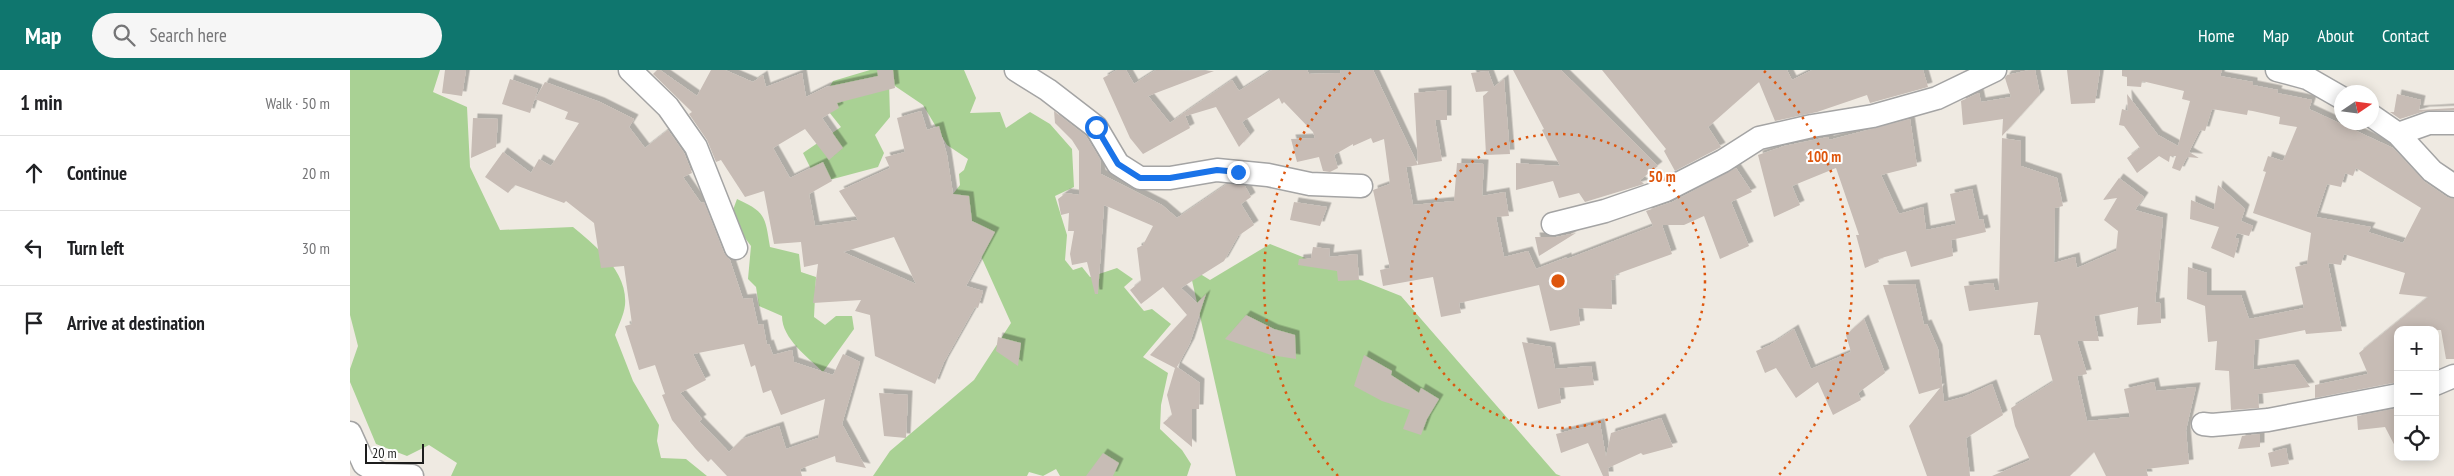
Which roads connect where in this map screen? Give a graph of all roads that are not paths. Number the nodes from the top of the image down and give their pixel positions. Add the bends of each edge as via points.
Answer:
1 (630, 70) edge
2 (1016, 70) edge
3 (1995, 70) edge
4 (2277, 70) edge
5 (2334, 93) edge
6 (2379, 121) edge
7 (2454, 123) edge
8 (2398, 134) junction
9 (1362, 186) dead end
10 (2454, 186) edge
11 (1553, 224) dead end
12 (736, 248) dead end
13 (2454, 376) edge
14 (2439, 382) edge
15 (2394, 395) edge
16 (2203, 424) dead end
17 (350, 433) edge
18 (412, 476) edge

1 - 12 street via 668,107 696,148
2 - 9 street via 1096,127 1118,164 1140,178 1170,178 1217,170 1268,175 1310,184
3 - 11 street via 1937,98 1873,116 1760,138 1666,190 1605,211
4 - 5 street via 2307,78
6 - 8 street
7 - 8 street via 2429,124
8 - 10 street via 2432,171
13 - 14 street
15 - 16 street via 2268,420 2212,426
17 - 18 street via 364,464 382,475

